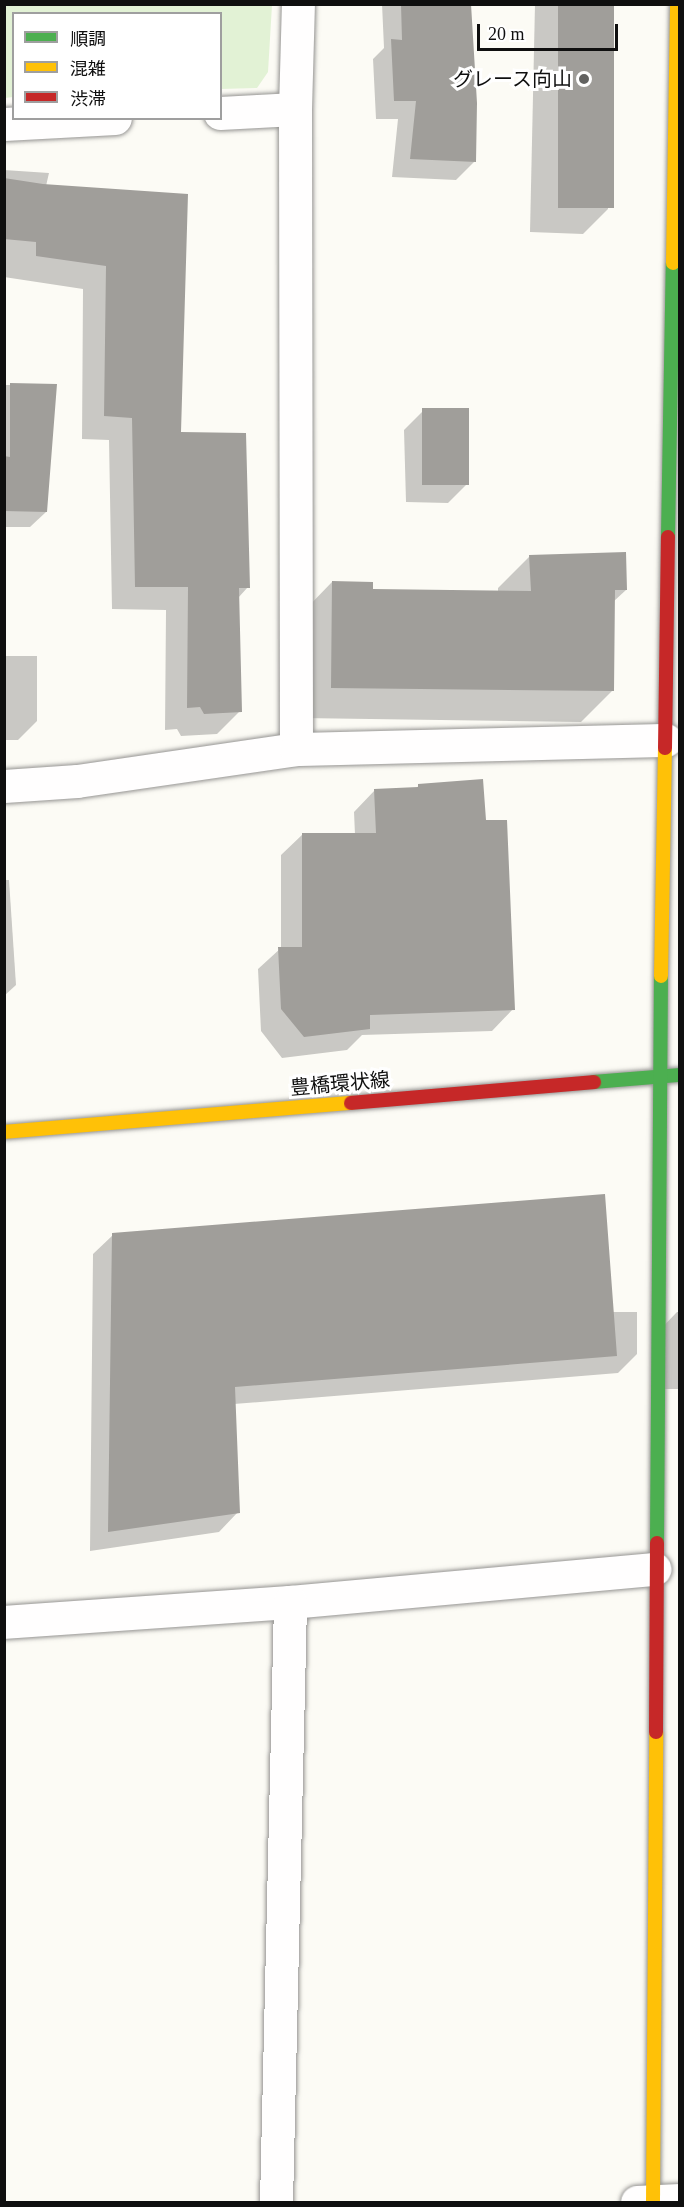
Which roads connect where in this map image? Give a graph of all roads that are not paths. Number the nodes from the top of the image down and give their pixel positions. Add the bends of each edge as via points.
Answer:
1 (298, 4) edge
2 (677, 4) edge
3 (295, 109) junction
4 (222, 113) edge
5 (78, 120) edge
6 (4, 124) edge
7 (666, 740) junction
8 (296, 749) junction
9 (4, 786) edge
10 (680, 1075) edge
11 (659, 1076) junction
12 (4, 1132) edge
13 (655, 1569) junction
14 (290, 1602) junction
15 (4, 1622) edge
16 (276, 2202) edge
17 (656, 2202) edge

1 - 3 street
2 - 7 street
3 - 4 street
3 - 8 street
5 - 6 street
7 - 8 street
7 - 11 street
8 - 9 street via 77,781
10 - 11 street, 豊橋環状線
11 - 12 street, 豊橋環状線
11 - 13 street
13 - 14 street
13 - 17 street
14 - 15 street
14 - 16 street

